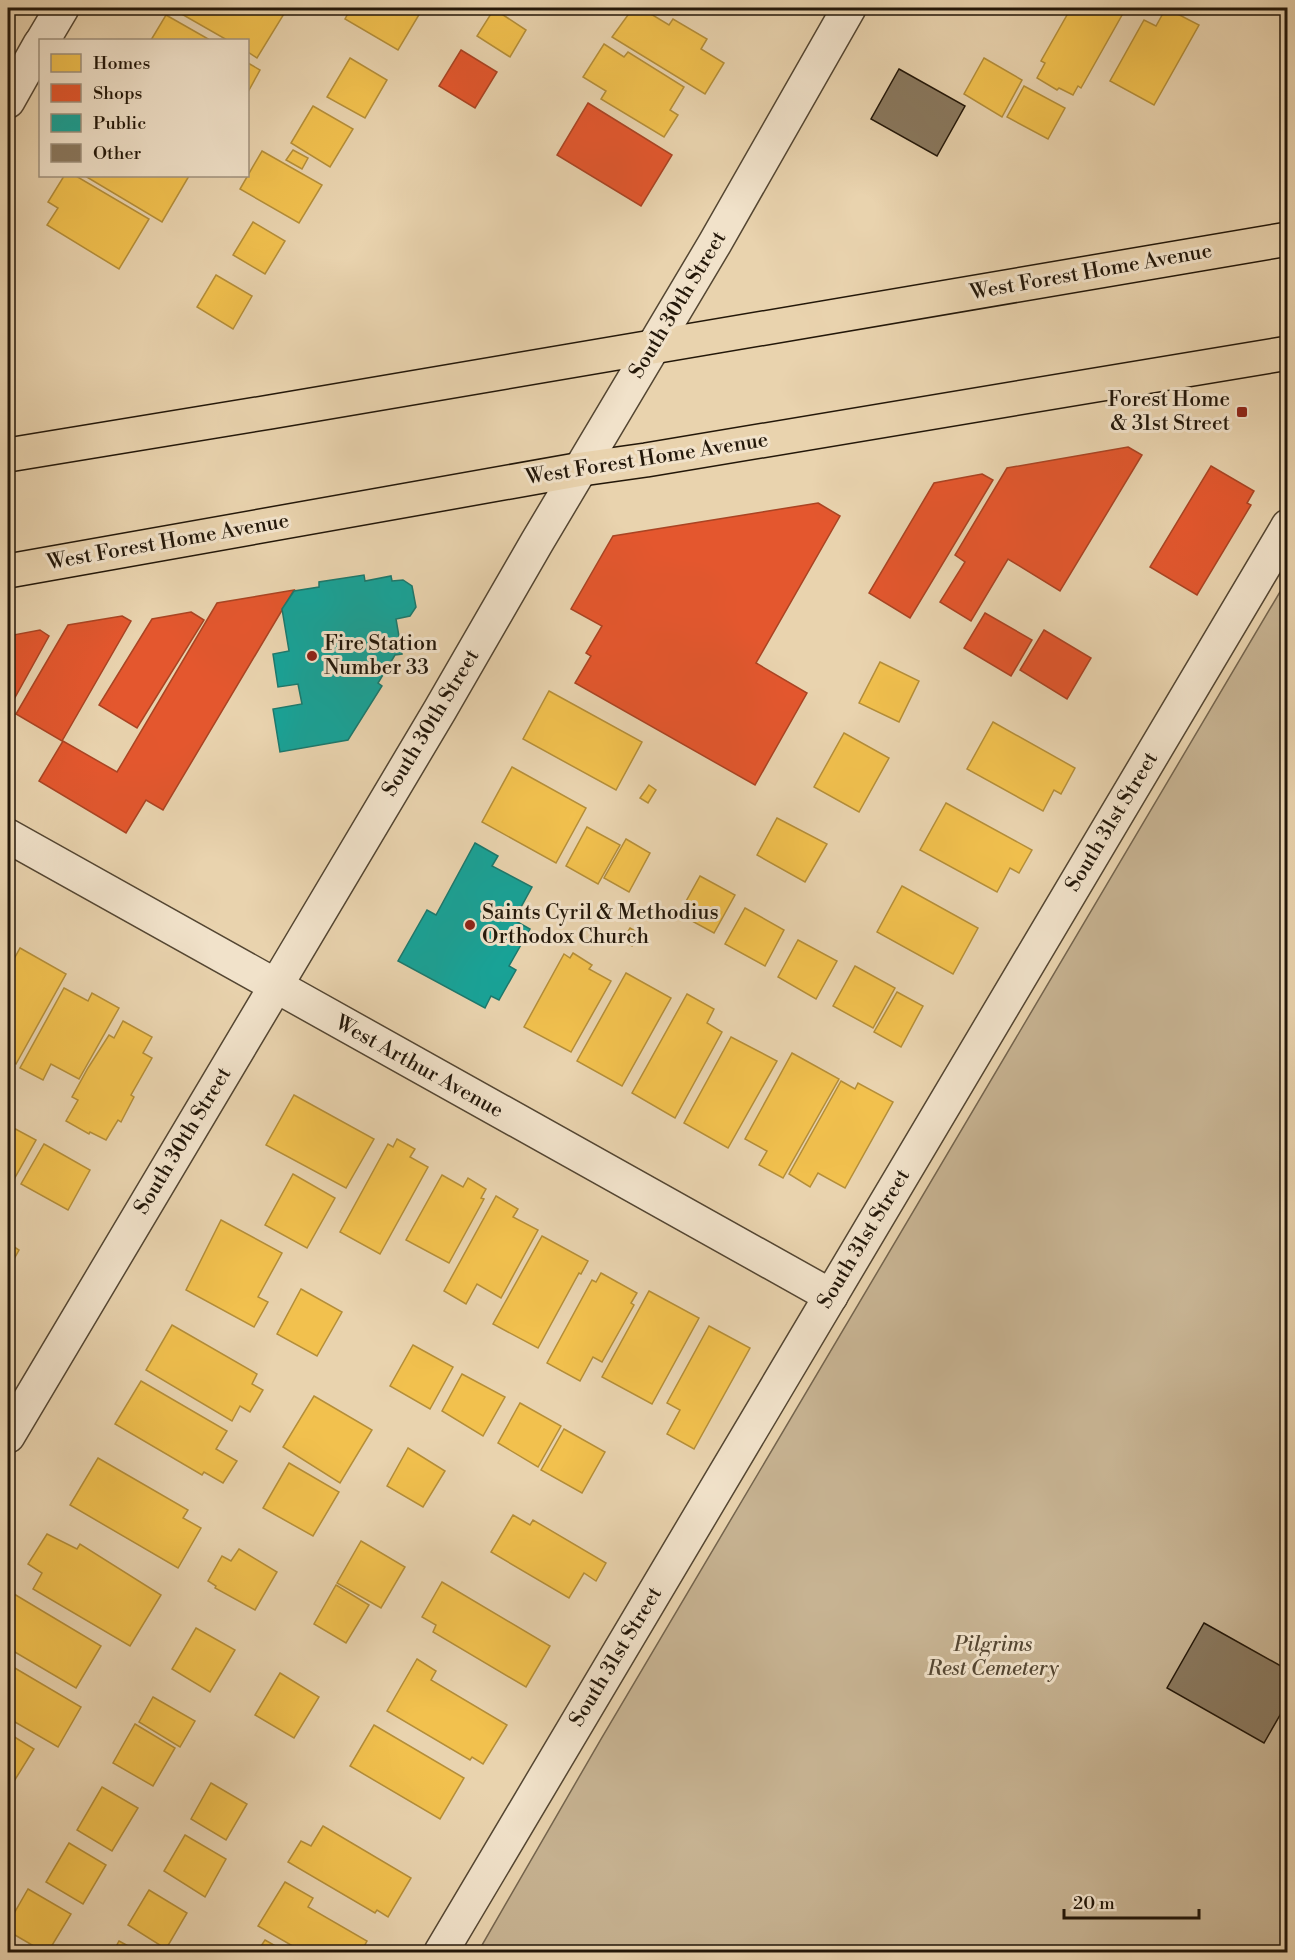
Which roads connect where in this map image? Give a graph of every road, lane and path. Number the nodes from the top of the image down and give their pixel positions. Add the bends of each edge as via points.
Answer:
1 (62, 8) edge
2 (849, 8) edge
3 (44, 39) edge
4 (39, 47) edge
5 (8, 101) edge
6 (1287, 239) edge
7 (654, 346) junction
8 (1287, 353) edge
9 (8, 455) edge
10 (582, 469) junction
11 (1287, 526) edge
12 (8, 571) edge
13 (8, 836) edge
14 (274, 986) junction
15 (831, 1296) junction
16 (8, 1436) edge
17 (441, 1953) edge

1 - 3 street
2 - 7 street, South 30th Street
4 - 5 street
6 - 7 main road, West Forest Home Avenue
7 - 9 main road, West Forest Home Avenue
7 - 10 street, South 30th Street
8 - 10 main road, West Forest Home Avenue
10 - 12 main road, West Forest Home Avenue
10 - 14 street, South 30th Street
11 - 15 street, South 31st Street
13 - 14 street, West Arthur Avenue
14 - 15 street, West Arthur Avenue
14 - 16 street, South 30th Street
15 - 17 street, South 31st Street

